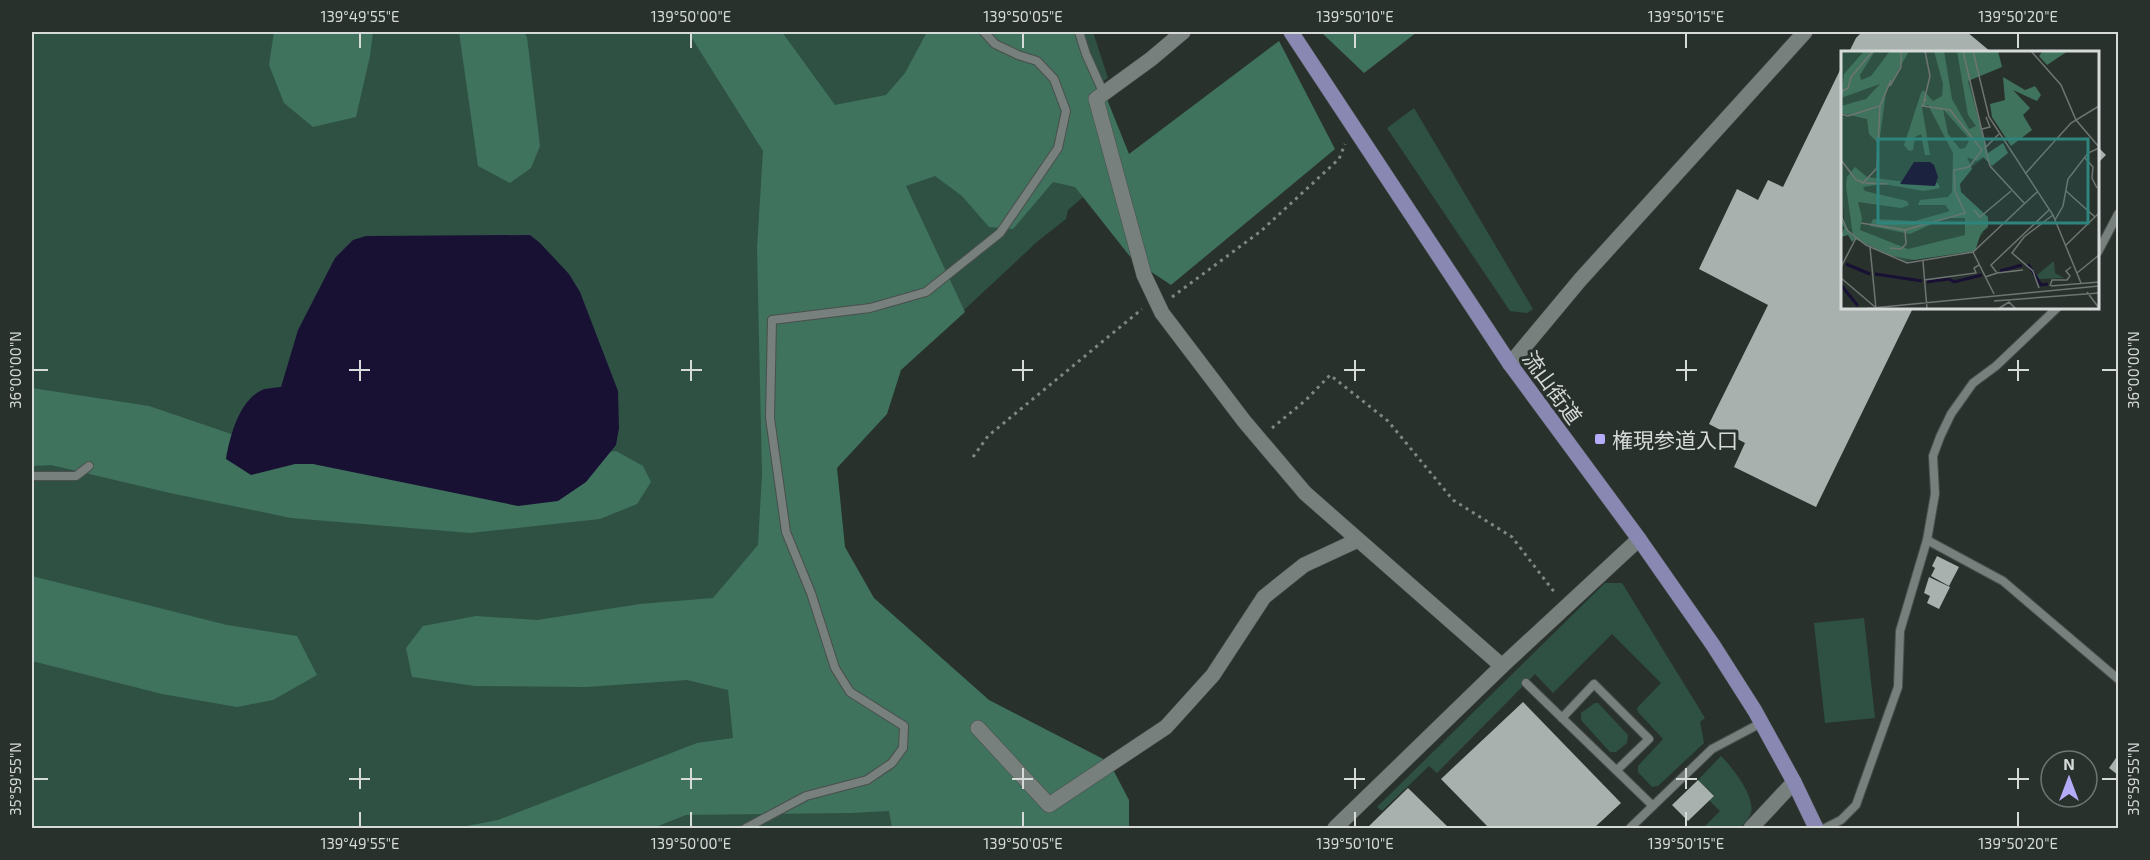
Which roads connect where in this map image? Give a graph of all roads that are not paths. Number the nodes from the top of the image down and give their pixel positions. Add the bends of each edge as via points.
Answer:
1 (984, 32) edge
2 (1079, 32) edge
3 (1184, 32) edge
4 (1291, 32) edge
5 (1805, 32) edge
6 (1104, 94) junction
7 (2118, 214) edge
8 (2099, 248) edge
9 (2055, 309) edge
10 (1510, 364) junction
11 (89, 466) dead end
12 (32, 476) edge
13 (1639, 539) junction
14 (1358, 540) junction
15 (1927, 540) junction
16 (1502, 666) junction
17 (2118, 680) edge
18 (1526, 683) dead end
19 (1562, 718) junction
20 (1761, 723) junction
21 (978, 728) dead end
22 (1617, 770) junction
23 (1794, 782) junction
24 (1653, 806) junction
25 (746, 828) edge
26 (1335, 828) edge
27 (1630, 828) edge
28 (1751, 828) edge
29 (1816, 828) edge
30 (1825, 828) edge

1 - 25 lane via 995,44 1037,62 1054,79 1066,111 1058,148 1000,233 926,292 870,308 772,320 770,418 786,532 835,668 850,692 904,726 903,748 892,763 867,780 806,796
2 - 6 lane
3 - 6 street
4 - 10 main road, 流山街道
5 - 10 street
6 - 14 street via 1096,99 1144,275 1157,302 1259,439 1305,493
7 - 8 lane
9 - 15 lane via 1973,383 1951,414 1933,456 1935,494
10 - 13 main road, 流山街道
11 - 12 lane via 76,476
13 - 16 street
13 - 20 main road, 流山街道 via 1713,645
14 - 16 street
14 - 21 street via 1304,565 1264,597 1213,675 1167,727 1049,805
15 - 17 lane via 2003,580
15 - 30 lane via 1900,630 1898,687 1856,805 1841,820
16 - 26 street
18 - 19 lane
19 - 22 lane
19 - 22 lane via 1594,684 1649,739
20 - 23 main road, 流山街道
20 - 24 lane via 1712,749
22 - 24 lane
23 - 28 street
23 - 29 main road, 流山街道
24 - 27 lane

